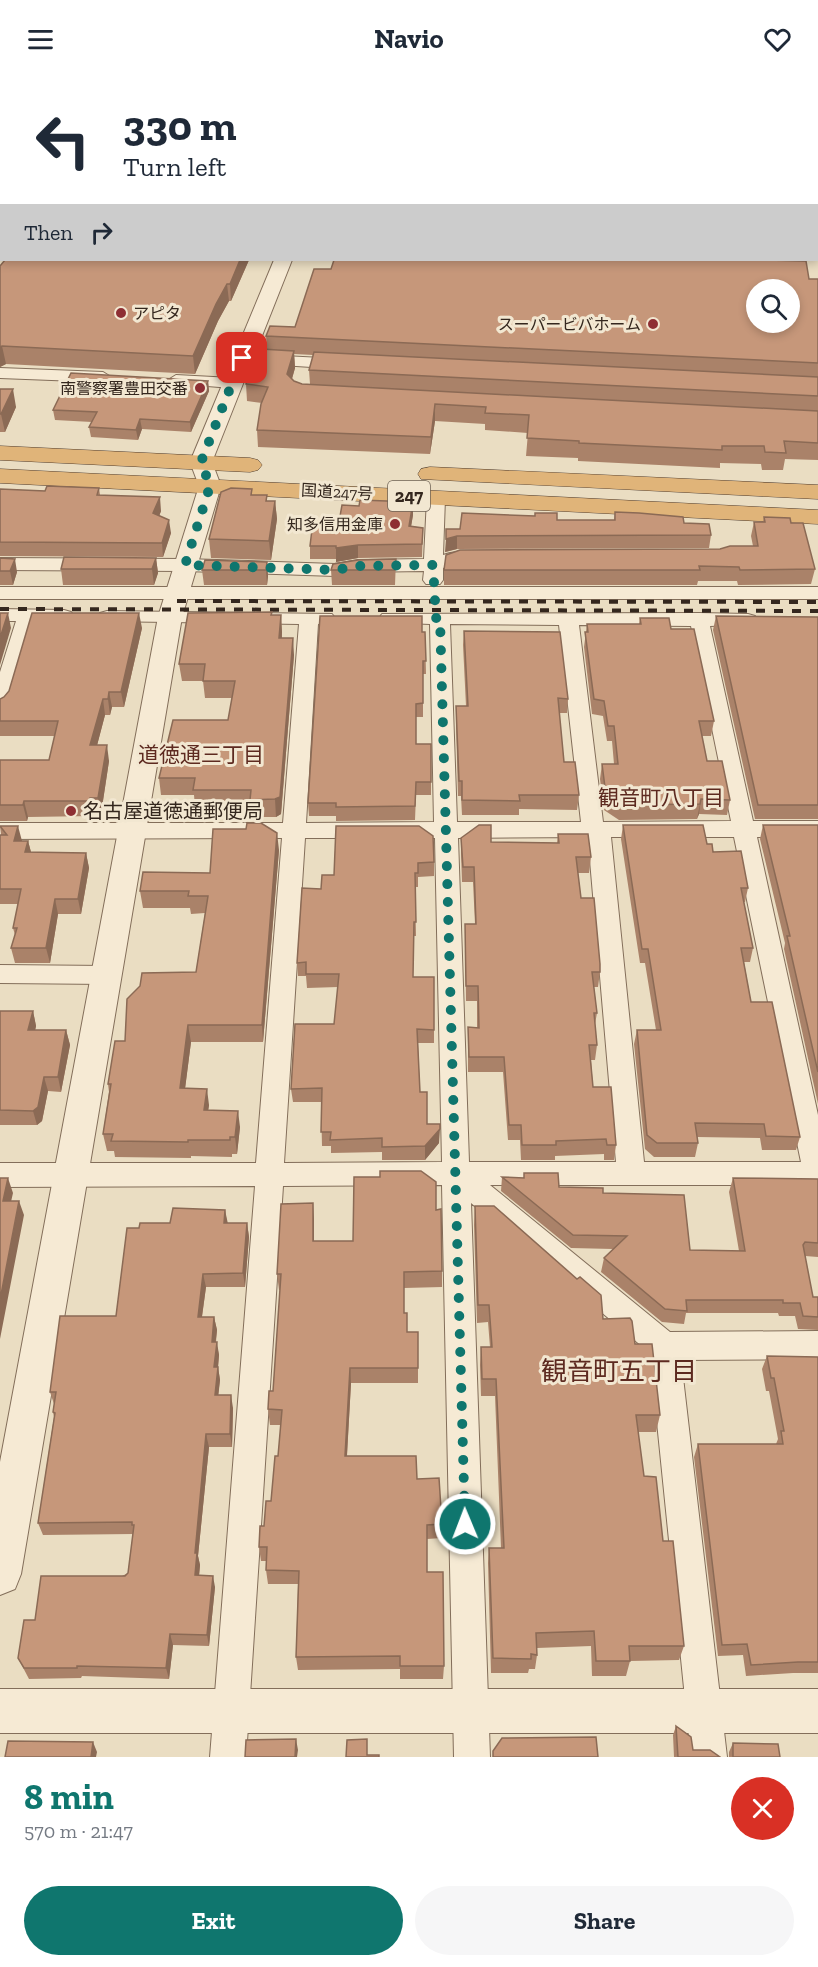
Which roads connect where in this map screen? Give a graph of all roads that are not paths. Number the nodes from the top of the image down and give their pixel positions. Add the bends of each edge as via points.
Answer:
1 (283, 261) edge
2 (307, 362) junction
3 (354, 364) edge
4 (237, 371) junction
5 (0, 373) edge
6 (116, 378) edge
7 (162, 380) edge
8 (301, 380) dead end
9 (0, 453) edge
10 (270, 466) dead end
11 (408, 473) dead end
12 (205, 474) junction
13 (0, 476) edge
14 (818, 492) edge
15 (436, 498) junction
16 (818, 517) edge
17 (493, 557) edge
18 (0, 564) edge
19 (433, 565) junction
20 (177, 592) junction
21 (433, 592) junction
22 (0, 593) edge
23 (818, 593) edge
24 (0, 615) edge
25 (27, 616) junction
26 (309, 618) junction
27 (343, 618) edge
28 (366, 618) edge
29 (438, 618) junction
30 (568, 619) junction
31 (699, 620) junction
32 (770, 620) edge
33 (0, 706) edge
34 (446, 829) junction
35 (596, 829) junction
36 (743, 829) junction
37 (818, 829) edge
38 (132, 830) junction
39 (294, 830) junction
40 (0, 831) edge
41 (0, 974) edge
42 (106, 975) junction
43 (631, 1173) junction
44 (817, 1173) edge
45 (270, 1174) junction
46 (456, 1174) junction
47 (0, 1175) edge
48 (71, 1175) junction
49 (818, 1345) edge
50 (664, 1346) junction
51 (0, 1574) edge
52 (232, 1711) junction
53 (471, 1711) junction
54 (703, 1711) junction
55 (818, 1711) edge
56 (0, 1712) edge
57 (228, 1757) edge
58 (472, 1757) edge
59 (709, 1757) edge

1 - 4 street
2 - 3 street
2 - 4 street
2 - 8 street
4 - 7 street
4 - 12 street
5 - 6 street
9 - 12 highway, 国道247号 / 247
10 - 12 highway, 国道247号 / 247
11 - 14 highway, 247
12 - 13 highway, 国道247号 / 247
12 - 15 highway, 国道247号 / 247
12 - 20 street
15 - 16 highway, 国道247号 / 247
15 - 19 street
17 - 19 street via 457,557
18 - 20 street
19 - 20 street via 358,566
19 - 21 street
20 - 21 street
20 - 22 street
20 - 25 street
20 - 26 street
20 - 38 street
21 - 23 street
21 - 29 street
24 - 25 street
25 - 33 street
26 - 27 street
26 - 39 street
28 - 29 street
29 - 30 street
29 - 34 street
30 - 31 street
30 - 35 street
31 - 32 street
31 - 36 street
34 - 35 street
34 - 39 street
34 - 46 street
35 - 36 street
35 - 43 street
36 - 37 street
36 - 44 street
38 - 39 street
38 - 40 street
38 - 42 street
39 - 45 street
41 - 42 street
42 - 48 street
43 - 44 street
43 - 46 street
45 - 46 street
45 - 48 street
45 - 52 street
46 - 50 street
46 - 53 street
47 - 48 street
48 - 51 street
49 - 50 street
50 - 54 street
52 - 53 street
52 - 56 street
52 - 57 street
53 - 54 street
53 - 58 street
54 - 55 street
54 - 59 street

